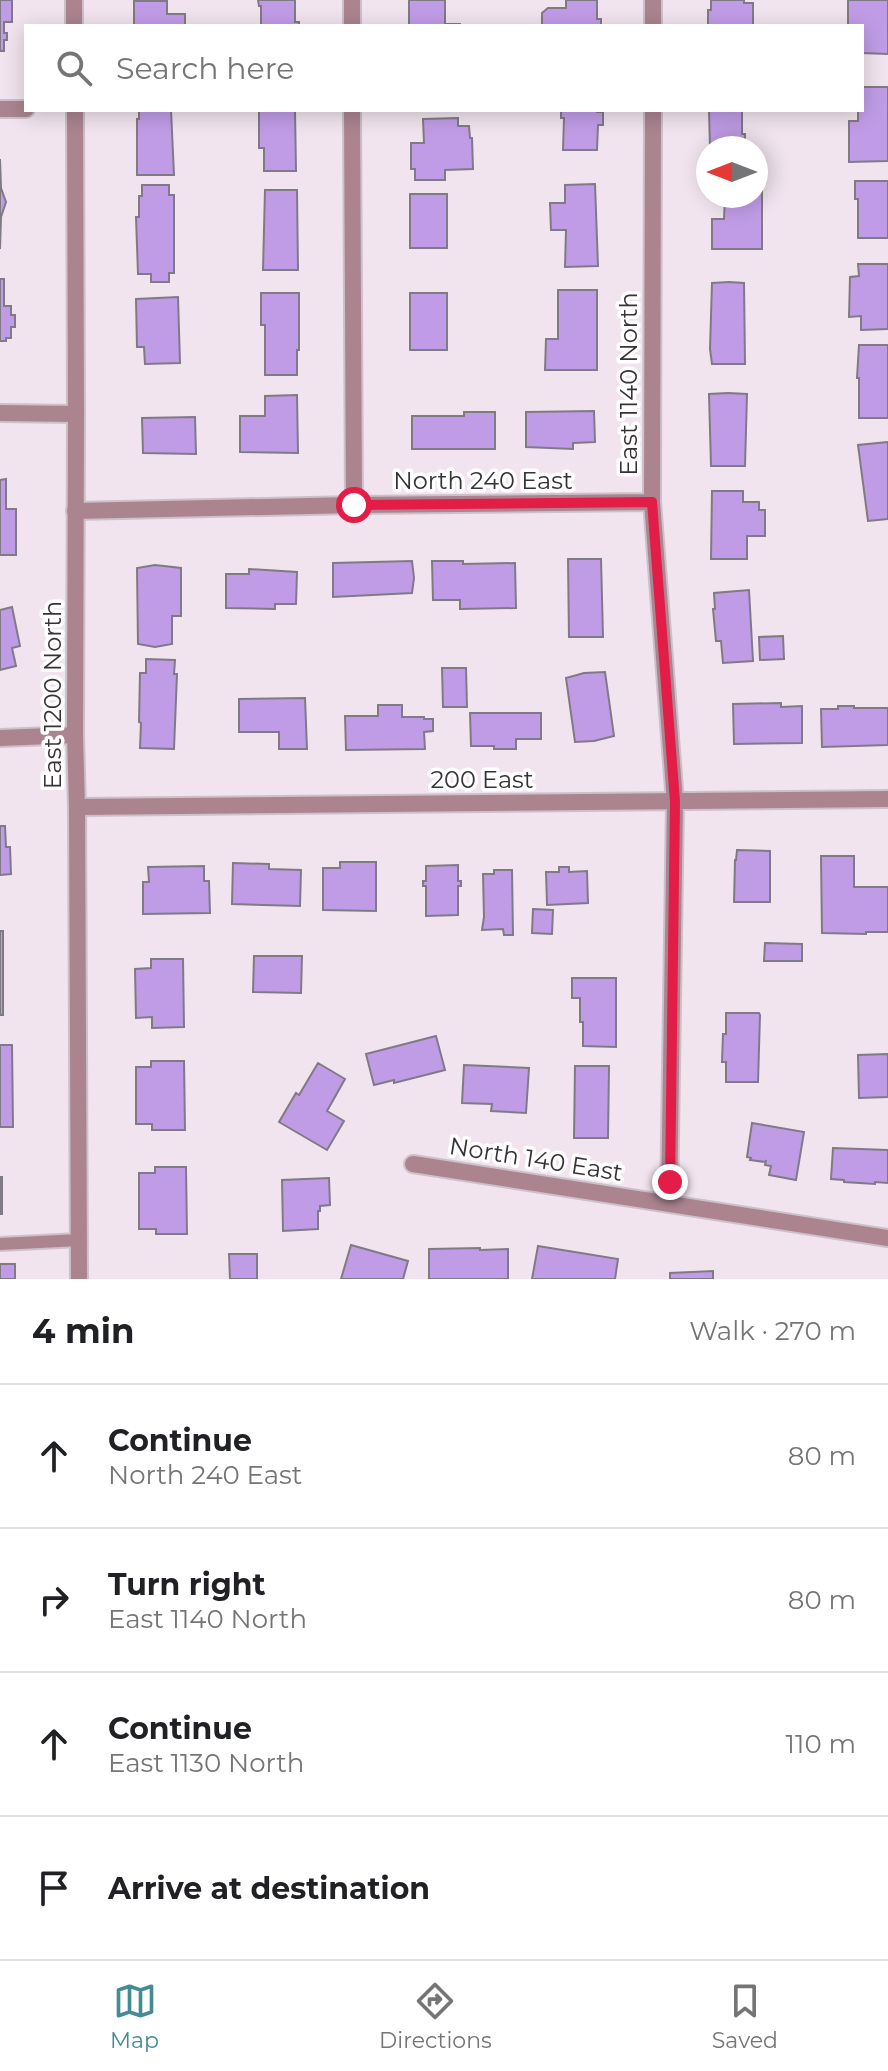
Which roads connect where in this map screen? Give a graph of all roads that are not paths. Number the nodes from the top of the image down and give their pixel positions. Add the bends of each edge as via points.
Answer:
1 (74, 0) edge
2 (352, 0) edge
3 (653, 0) edge
4 (74, 24) edge
5 (352, 24) edge
6 (653, 24) edge
7 (0, 109) edge
8 (24, 109) edge
9 (75, 112) edge
10 (352, 112) edge
11 (653, 112) edge
12 (0, 413) edge
13 (76, 414) junction
14 (652, 502) junction
15 (354, 505) junction
16 (75, 511) junction
17 (75, 735) junction
18 (0, 738) edge
19 (888, 799) edge
20 (675, 802) junction
21 (77, 807) junction
22 (413, 1164) dead end
23 (669, 1204) junction
24 (888, 1238) edge
25 (79, 1240) junction
26 (0, 1244) edge
27 (79, 1279) edge

1 - 4 street
2 - 5 street
3 - 6 street
7 - 8 street
9 - 13 street, East 1200 North
10 - 15 street
11 - 14 street, East 1140 North
12 - 13 street
13 - 16 street, East 1200 North
14 - 15 street, North 240 East
14 - 20 street, East 1140 North
15 - 16 street, North 240 East
16 - 17 street, East 1200 North
17 - 18 street
17 - 21 street, East 1200 North
19 - 20 street, 200 East
20 - 21 street, 200 East
20 - 23 street, East 1140 North
21 - 25 street, East 1200 North
22 - 23 street, North 140 East
23 - 24 street, North 140 East
25 - 26 lane
25 - 27 street, East 1200 North

